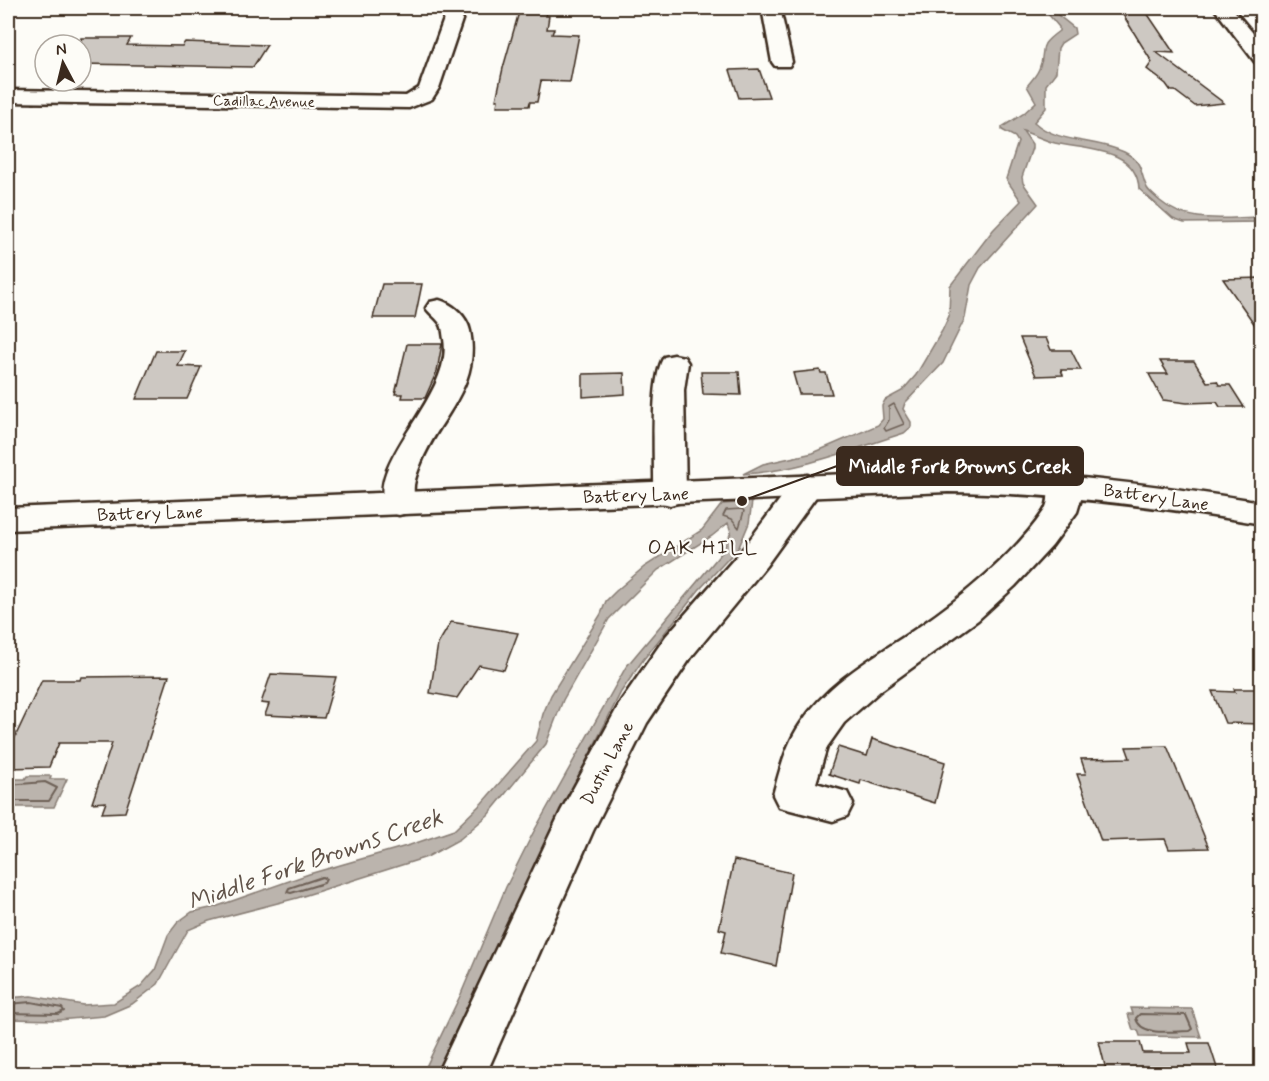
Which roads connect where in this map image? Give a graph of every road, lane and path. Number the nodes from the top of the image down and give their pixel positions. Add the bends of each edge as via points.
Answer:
1 (457, 8) edge
2 (771, 8) edge
3 (1223, 8) edge
4 (1262, 58) edge
5 (782, 62) dead end
6 (8, 96) edge
7 (439, 308) dead end
8 (674, 363) dead end
9 (1064, 484) junction
10 (807, 486) junction
11 (670, 494) junction
12 (399, 504) junction
13 (1262, 513) edge
14 (8, 519) edge
15 (833, 804) dead end
16 (461, 1074) edge

1 - 6 street, Cadillac Avenue via 429,88 409,102
2 - 5 street
3 - 4 street
7 - 12 street via 454,323 459,351 450,392 417,440 399,482
8 - 11 street via 670,390
9 - 10 street, Battery Lane via 948,481
9 - 13 street, Battery Lane
9 - 15 street via 1061,512 996,585 967,611 869,681 815,733 793,795
10 - 11 street, Battery Lane
10 - 16 street, Dustin Lane via 754,558 679,646 634,712 575,824
11 - 12 street, Battery Lane
12 - 14 street, Battery Lane

